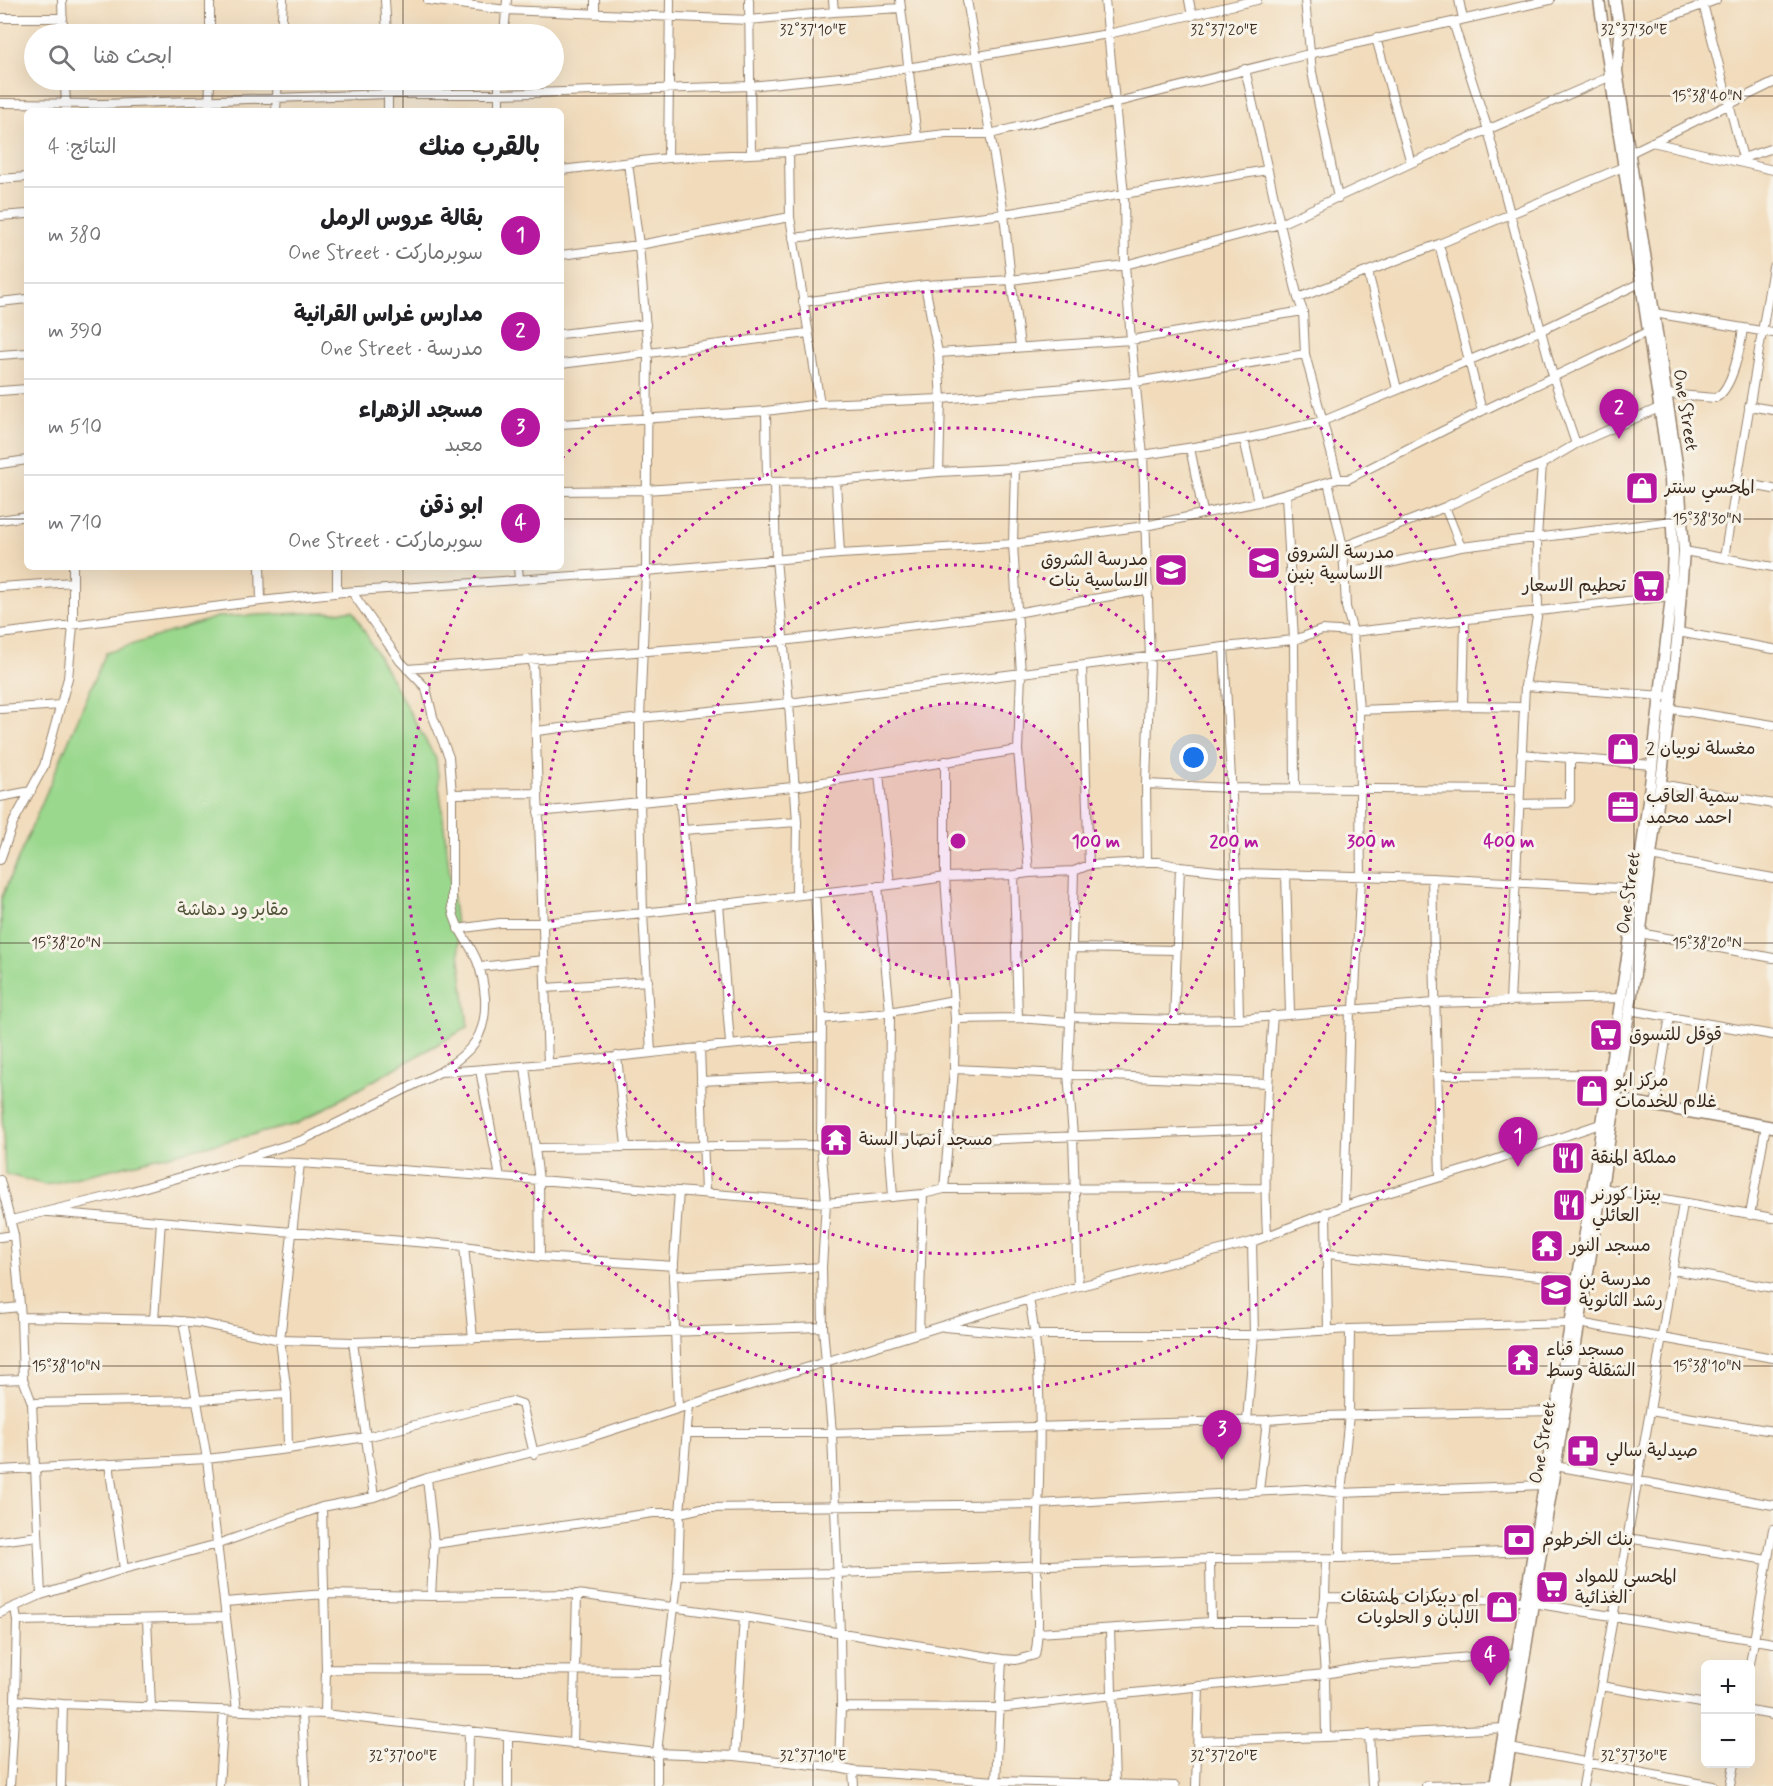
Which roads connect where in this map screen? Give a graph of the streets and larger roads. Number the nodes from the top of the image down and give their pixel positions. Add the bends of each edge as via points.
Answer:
1 (62, 0) edge
2 (210, 0) edge
3 (283, 0) edge
4 (386, 0) edge
5 (428, 0) edge
6 (507, 0) edge
7 (595, 0) edge
8 (670, 0) edge
9 (749, 0) edge
10 (833, 0) edge
11 (967, 0) edge
12 (1105, 0) edge
13 (1189, 0) edge
14 (1254, 0) edge
15 (1305, 0) edge
16 (1459, 0) edge
17 (1550, 0) edge
18 (1599, 0) edge
19 (1615, 0) edge
20 (1716, 0) edge
21 (1703, 2) edge
22 (900, 4) edge
23 (506, 10) junction
24 (834, 12) junction
25 (595, 14) junction
26 (1192, 16) junction
27 (669, 17) junction
28 (0, 18) edge
29 (63, 18) junction
30 (1463, 19) junction
31 (749, 20) junction
32 (1453, 22) junction
33 (63, 24) edge
34 (210, 24) edge
35 (282, 24) edge
36 (387, 24) edge
37 (505, 24) edge
38 (1108, 34) junction
39 (1620, 35) junction
40 (1376, 38) junction
41 (1309, 54) junction
42 (976, 55) junction
43 (907, 68) junction
44 (1245, 69) junction
45 (1609, 77) junction
46 (1773, 83) edge
47 (750, 86) junction
48 (668, 89) junction
49 (65, 90) edge
50 (210, 90) edge
51 (277, 90) edge
52 (388, 90) edge
53 (499, 90) edge
54 (388, 94) junction
55 (498, 94) junction
56 (277, 99) junction
57 (209, 100) junction
58 (0, 103) edge
59 (1116, 103) junction
60 (1728, 106) junction
61 (66, 107) edge
62 (208, 108) edge
63 (276, 108) edge
64 (388, 108) edge
65 (499, 108) edge
66 (1488, 130) junction
67 (990, 134) junction
68 (916, 137) junction
69 (1652, 142) junction
70 (1773, 148) edge
71 (789, 152) junction
72 (751, 153) junction
73 (1630, 153) junction
74 (668, 158) junction
75 (1739, 160) junction
76 (628, 163) junction
77 (1411, 163) junction
78 (1623, 167) junction
79 (564, 170) edge
80 (1267, 170) junction
81 (1773, 170) edge
82 (24, 177) edge
83 (0, 179) edge
84 (1124, 195) junction
85 (1338, 198) junction
86 (24, 214) edge
87 (1004, 214) junction
88 (1510, 215) junction
89 (0, 216) edge
90 (790, 217) junction
91 (1280, 224) junction
92 (793, 238) junction
93 (1439, 244) junction
94 (639, 245) junction
95 (564, 255) edge
96 (1125, 265) junction
97 (1773, 267) edge
98 (1368, 272) junction
99 (1011, 280) junction
100 (1640, 284) junction
101 (925, 285) junction
102 (1298, 298) junction
103 (24, 299) edge
104 (0, 302) edge
105 (803, 302) junction
106 (1303, 311) junction
107 (1654, 313) junction
108 (646, 324) junction
109 (1743, 328) junction
110 (1542, 330) junction
111 (1762, 331) junction
112 (1647, 332) junction
113 (807, 333) junction
114 (1773, 333) edge
115 (564, 334) edge
116 (1131, 340) junction
117 (1020, 346) junction
118 (648, 352) junction
119 (24, 353) edge
120 (938, 353) junction
121 (1305, 354) junction
122 (0, 355) edge
123 (1468, 360) junction
124 (564, 364) edge
125 (1553, 376) junction
126 (1136, 382) junction
127 (24, 389) edge
128 (1397, 389) junction
129 (0, 391) edge
130 (1667, 394) junction
131 (941, 399) junction
132 (820, 404) junction
133 (1749, 406) junction
134 (1663, 410) junction
135 (1773, 410) edge
136 (766, 411) junction
137 (1482, 411) junction
138 (647, 419) junction
139 (1323, 421) junction
140 (564, 424) edge
141 (1244, 439) junction
142 (1576, 444) junction
143 (1190, 447) junction
144 (1143, 455) junction
145 (24, 460) edge
146 (0, 464) edge
147 (1542, 464) junction
148 (1015, 468) junction
149 (939, 472) junction
150 (1338, 479) junction
151 (837, 481) junction
152 (1328, 482) junction
153 (1736, 482) junction
154 (771, 483) junction
155 (1773, 489) edge
156 (564, 490) edge
157 (645, 490) junction
158 (1286, 495) junction
159 (1258, 502) junction
160 (1445, 507) junction
161 (1203, 512) junction
162 (24, 516) edge
163 (0, 520) edge
164 (1673, 521) junction
165 (1145, 526) junction
166 (1537, 538) junction
167 (1013, 544) junction
168 (1343, 547) junction
169 (1461, 547) junction
170 (1684, 551) junction
171 (840, 554) junction
172 (1724, 558) junction
173 (776, 559) junction
174 (1773, 567) edge
175 (73, 570) edge
176 (260, 570) edge
177 (337, 570) edge
178 (518, 570) edge
179 (646, 572) junction
180 (1345, 573) junction
181 (519, 579) junction
182 (73, 582) junction
183 (0, 587) edge
184 (1149, 589) junction
185 (352, 592) junction
186 (337, 593) junction
187 (1671, 596) junction
188 (261, 601) junction
189 (1538, 611) junction
190 (1016, 613) junction
191 (1465, 620) junction
192 (73, 626) junction
193 (1353, 632) junction
194 (1678, 632) junction
195 (0, 634) edge
196 (1294, 640) junction
197 (782, 641) junction
198 (1224, 647) junction
199 (1773, 649) edge
200 (644, 653) junction
201 (1150, 658) junction
202 (533, 660) junction
203 (1082, 666) junction
204 (407, 669) junction
205 (1021, 674) junction
206 (1525, 686) junction
207 (1666, 696) junction
208 (789, 703) junction
209 (61, 705) junction
210 (1463, 706) junction
211 (1524, 707) junction
212 (1664, 708) junction
213 (0, 709) edge
214 (1359, 710) junction
215 (640, 717) junction
216 (1773, 725) edge
217 (537, 731) junction
218 (1018, 750) junction
219 (1521, 754) junction
220 (1570, 757) junction
221 (945, 761) junction
222 (1652, 765) junction
223 (879, 772) junction
224 (1146, 784) junction
225 (1660, 784) junction
226 (793, 788) junction
227 (1230, 788) junction
228 (1295, 788) junction
229 (1359, 788) junction
230 (1520, 790) junction
231 (31, 791) junction
232 (537, 793) junction
233 (452, 794) junction
234 (0, 797) edge
235 (680, 798) junction
236 (640, 802) junction
237 (1519, 804) junction
238 (1773, 804) edge
239 (538, 812) junction
240 (797, 822) junction
241 (683, 830) junction
242 (1650, 856) junction
243 (0, 860) edge
244 (1147, 862) junction
245 (1089, 865) junction
246 (1180, 867) junction
247 (1074, 871) junction
248 (1029, 873) junction
249 (1236, 873) junction
250 (1643, 873) junction
251 (1286, 874) junction
252 (1014, 875) junction
253 (945, 877) junction
254 (1361, 878) junction
255 (1432, 878) junction
256 (1773, 878) edge
257 (1514, 883) junction
258 (890, 885) junction
259 (878, 886) junction
260 (1635, 889) junction
261 (815, 893) junction
262 (796, 895) junction
263 (719, 903) junction
264 (690, 907) junction
265 (643, 913) junction
266 (543, 923) junction
267 (458, 929) junction
268 (1640, 933) junction
269 (1072, 948) junction
270 (1176, 950) junction
271 (1773, 958) edge
272 (544, 960) junction
273 (479, 967) junction
274 (648, 981) junction
275 (546, 988) junction
276 (1621, 998) junction
277 (954, 1000) junction
278 (1509, 1002) junction
279 (1434, 1003) junction
280 (1352, 1009) junction
281 (1629, 1010) junction
282 (890, 1012) junction
283 (1290, 1013) junction
284 (1273, 1015) junction
285 (1670, 1016) junction
286 (1018, 1018) junction
287 (822, 1019) junction
288 (955, 1019) junction
289 (1239, 1019) junction
290 (1070, 1020) junction
291 (1174, 1020) junction
292 (1711, 1024) junction
293 (1773, 1035) edge
294 (821, 1037) junction
295 (730, 1043) junction
296 (700, 1047) junction
297 (651, 1052) junction
298 (617, 1056) junction
299 (548, 1063) junction
300 (525, 1066) junction
301 (954, 1069) junction
302 (480, 1070) junction
303 (440, 1072) junction
304 (1068, 1074) junction
305 (1614, 1074) junction
306 (821, 1075) junction
307 (1437, 1075) junction
308 (701, 1081) junction
309 (1267, 1083) junction
310 (1611, 1098) junction
311 (1655, 1106) junction
312 (1698, 1114) junction
313 (1607, 1122) junction
314 (1769, 1126) edge
315 (1266, 1129) junction
316 (1073, 1136) junction
317 (889, 1139) junction
318 (949, 1141) junction
319 (821, 1145) junction
320 (626, 1146) junction
321 (704, 1146) junction
322 (536, 1148) junction
323 (237, 1161) junction
324 (300, 1163) junction
325 (500, 1177) junction
326 (1440, 1177) junction
327 (0, 1180) edge
328 (539, 1181) junction
329 (1264, 1188) junction
330 (1602, 1188) junction
331 (944, 1189) junction
332 (1075, 1189) junction
333 (679, 1191) junction
334 (705, 1193) junction
335 (923, 1194) junction
336 (893, 1197) junction
337 (826, 1203) junction
338 (1683, 1203) junction
339 (1344, 1206) junction
340 (40, 1212) junction
341 (1326, 1212) junction
342 (1750, 1215) junction
343 (1773, 1218) edge
344 (11, 1220) junction
345 (161, 1221) junction
346 (292, 1232) junction
347 (14, 1235) junction
348 (1267, 1235) junction
349 (0, 1237) edge
350 (1252, 1242) junction
351 (464, 1246) junction
352 (1328, 1254) junction
353 (540, 1257) junction
354 (674, 1266) junction
355 (822, 1267) junction
356 (1673, 1270) junction
357 (673, 1276) junction
358 (1577, 1280) junction
359 (1078, 1286) junction
360 (1773, 1288) edge
361 (1029, 1299) junction
362 (20, 1307) junction
363 (0, 1310) edge
364 (21, 1317) junction
365 (154, 1320) junction
366 (183, 1321) junction
367 (1575, 1323) junction
368 (940, 1326) junction
369 (823, 1327) junction
370 (1350, 1329) junction
371 (1328, 1331) junction
372 (675, 1333) junction
373 (919, 1333) junction
374 (1036, 1335) junction
375 (1254, 1335) junction
376 (473, 1339) junction
377 (1660, 1339) junction
378 (280, 1340) junction
379 (353, 1341) junction
380 (1773, 1358) edge
381 (827, 1362) junction
382 (23, 1378) junction
383 (0, 1380) edge
384 (1565, 1384) junction
385 (287, 1394) junction
386 (198, 1400) junction
387 (32, 1403) junction
388 (689, 1405) junction
389 (678, 1408) junction
390 (1555, 1411) junction
391 (1650, 1411) junction
392 (1349, 1415) junction
393 (1266, 1420) junction
394 (1247, 1421) junction
395 (1039, 1428) junction
396 (1773, 1431) edge
397 (688, 1432) junction
398 (832, 1433) junction
399 (366, 1437) junction
400 (288, 1449) junction
401 (534, 1454) junction
402 (207, 1459) junction
403 (109, 1464) junction
404 (1556, 1466) junction
405 (34, 1469) junction
406 (0, 1470) edge
407 (428, 1478) junction
408 (1636, 1481) junction
409 (1544, 1485) junction
410 (1259, 1491) junction
411 (1341, 1494) junction
412 (374, 1497) junction
413 (1038, 1504) junction
414 (1773, 1505) edge
415 (836, 1506) junction
416 (322, 1507) junction
417 (680, 1513) junction
418 (1773, 1529) edge
419 (38, 1536) junction
420 (1627, 1538) junction
421 (0, 1540) edge
422 (218, 1544) junction
423 (434, 1544) junction
424 (1532, 1551) junction
425 (1340, 1558) junction
426 (1210, 1559) junction
427 (1326, 1559) junction
428 (1767, 1560) junction
429 (1037, 1565) junction
430 (124, 1569) junction
431 (837, 1573) junction
432 (1769, 1573) edge
433 (678, 1576) junction
434 (325, 1594) junction
435 (577, 1594) junction
436 (41, 1595) junction
437 (431, 1596) junction
438 (1325, 1597) junction
439 (225, 1602) junction
440 (1528, 1602) junction
441 (15, 1607) junction
442 (674, 1608) junction
443 (0, 1613) edge
444 (1612, 1616) junction
445 (224, 1617) junction
446 (744, 1617) junction
447 (147, 1618) junction
448 (17, 1621) junction
449 (1211, 1622) junction
450 (1321, 1622) junction
451 (1110, 1629) junction
452 (1038, 1633) junction
453 (840, 1634) junction
454 (1754, 1640) junction
455 (1773, 1643) edge
456 (1516, 1653) junction
457 (1002, 1659) junction
458 (1751, 1660) edge
459 (326, 1669) junction
460 (574, 1671) junction
461 (666, 1671) junction
462 (1325, 1674) junction
463 (1516, 1681) junction
464 (1199, 1686) junction
465 (1601, 1686) junction
466 (1113, 1695) junction
467 (15, 1700) junction
468 (1701, 1703) edge
469 (63, 1704) junction
470 (151, 1707) junction
471 (841, 1707) junction
472 (999, 1708) junction
473 (237, 1710) junction
474 (224, 1711) junction
475 (1755, 1712) edge
476 (302, 1713) junction
477 (325, 1714) junction
478 (1773, 1715) edge
479 (1505, 1728) junction
480 (469, 1730) junction
481 (1370, 1734) junction
482 (508, 1736) junction
483 (1326, 1737) junction
484 (1199, 1741) junction
485 (573, 1743) junction
486 (1510, 1748) junction
487 (657, 1752) junction
488 (735, 1756) junction
489 (1586, 1762) junction
490 (839, 1768) junction
491 (1733, 1768) edge
492 (853, 1771) junction
493 (996, 1780) junction
494 (980, 1782) edge
495 (1115, 1783) junction
496 (1091, 1784) edge
497 (1498, 1785) edge
498 (10, 1786) edge
499 (61, 1786) edge
500 (219, 1786) edge
501 (306, 1786) edge
502 (468, 1786) edge
503 (508, 1786) edge
504 (657, 1786) edge
505 (854, 1786) edge
506 (1175, 1786) edge
507 (1196, 1786) edge
508 (1372, 1786) edge
509 (1426, 1786) edge
510 (1583, 1786) edge
511 (1713, 1786) edge
512 (1730, 1786) edge

1 - 29 street
2 - 34 street
3 - 35 street
4 - 36 street
5 - 23 street
6 - 23 street
7 - 25 street
8 - 27 street
9 - 31 street
10 - 24 street
11 - 42 street
12 - 38 street
13 - 26 street
14 - 26 street
15 - 41 street
16 - 30 street
17 - 30 street
18 - 45 street, One Street
19 - 39 street, One Street
20 - 21 street
21 - 39 street
21 - 60 street
22 - 24 street
22 - 43 street
23 - 25 street
23 - 37 street
24 - 31 street
25 - 27 street
26 - 38 street
27 - 31 street
27 - 48 street
28 - 29 street
29 - 33 street
30 - 32 street
31 - 47 street
32 - 40 street
32 - 66 street
38 - 42 street
38 - 59 street
39 - 73 street, One Street via 1617,71
40 - 41 street
40 - 77 street
41 - 44 street
41 - 85 street
42 - 43 street
42 - 67 street
43 - 47 street
43 - 68 street
44 - 59 street
44 - 80 street
45 - 66 street
45 - 78 street, One Street
46 - 60 street
47 - 48 street
47 - 72 street
48 - 55 street
48 - 74 street
49 - 61 street
50 - 57 street
51 - 56 street
52 - 54 street
53 - 55 street
54 - 55 street
54 - 56 street
54 - 64 street
55 - 65 street
56 - 57 street
56 - 63 street
57 - 61 street
57 - 62 street
58 - 61 street
59 - 67 street
59 - 84 street
60 - 69 street
60 - 75 street
66 - 77 street
66 - 88 street
67 - 68 street
67 - 87 street
68 - 71 street
69 - 73 street
69 - 75 street
70 - 75 street
71 - 72 street
71 - 90 street
72 - 74 street
73 - 78 street
73 - 107 street, One Street
74 - 76 street
75 - 81 street
76 - 79 street
76 - 94 street
77 - 85 street
78 - 88 street
78 - 100 street, One Street
80 - 84 street
80 - 91 street
82 - 83 street
84 - 87 street
84 - 96 street
85 - 91 street
86 - 89 street
87 - 92 street
87 - 99 street
88 - 93 street
88 - 110 street
90 - 92 street
90 - 94 street
91 - 96 street
91 - 102 street
92 - 105 street
93 - 98 street
93 - 123 street
94 - 95 street
94 - 108 street
96 - 99 street
96 - 116 street
97 - 111 street
98 - 102 street
98 - 128 street
99 - 101 street
99 - 117 street
100 - 110 street
100 - 112 street, One Street
101 - 105 street
101 - 120 street
102 - 106 street
103 - 104 street
105 - 113 street
106 - 116 street
106 - 121 street
107 - 109 street
107 - 130 street, One Street
108 - 115 street
108 - 118 street
109 - 111 street
109 - 130 street via 1738,359 1721,394 1714,398
110 - 123 street
110 - 125 street
111 - 114 street
111 - 133 street
112 - 125 street
112 - 134 street, One Street
113 - 118 street
113 - 132 street
116 - 117 street
116 - 126 street
117 - 120 street
118 - 124 street
118 - 138 street
119 - 122 street
120 - 131 street
121 - 126 street
121 - 139 street
123 - 128 street
123 - 137 street
125 - 137 street
125 - 142 street
126 - 131 street
126 - 144 street
127 - 129 street
128 - 139 street
130 - 134 street, One Street
131 - 132 street
131 - 149 street
132 - 136 street
133 - 135 street
133 - 153 street
134 - 142 street
134 - 164 street, One Street
134 - 170 street, One Street via 1679,477
136 - 138 street
136 - 154 street
137 - 150 street via 1348,479
138 - 140 street
138 - 157 street
139 - 141 street
139 - 150 street
141 - 143 street
141 - 159 street
142 - 147 street
143 - 144 street
143 - 161 street
144 - 148 street
144 - 165 street
145 - 146 street
147 - 160 street
147 - 166 street
148 - 149 street
148 - 167 street
149 - 151 street
150 - 152 street
151 - 154 street
151 - 171 street
152 - 158 street
152 - 168 street
153 - 155 street
153 - 172 street
154 - 157 street
154 - 173 street
156 - 157 street
157 - 179 street
158 - 159 street
158 - 196 street
159 - 161 street
160 - 168 street
160 - 169 street
161 - 165 street
162 - 163 street
164 - 166 street
164 - 187 street, One Street
165 - 167 street
165 - 184 street
166 - 169 street
166 - 189 street
167 - 171 street
167 - 190 street
168 - 180 street
169 - 180 street
170 - 172 street
170 - 194 street, One Street
171 - 173 street
172 - 174 street
173 - 179 street
173 - 197 street
175 - 182 street
176 - 188 street
177 - 186 street
178 - 181 street
179 - 181 street
179 - 200 street
180 - 193 street via 1346,608
181 - 185 street
182 - 183 street
182 - 192 street
184 - 190 street
184 - 201 street
185 - 186 street
185 - 204 street
186 - 188 street
187 - 189 street
187 - 207 street, One Street
188 - 192 street
189 - 191 street
189 - 206 street
190 - 197 street
190 - 205 street
191 - 193 street
191 - 210 street
192 - 195 street
192 - 209 street
193 - 196 street via 1322,630
193 - 214 street
194 - 199 street
194 - 207 street, One Street
196 - 198 street
196 - 228 street
197 - 200 street
197 - 208 street
198 - 201 street
198 - 227 street
200 - 202 street
200 - 215 street
201 - 203 street
201 - 224 street
202 - 204 street
202 - 217 street
203 - 205 street
203 - 245 street
204 - 233 street via 426,688 450,759
205 - 208 street
205 - 218 street
206 - 207 street
206 - 211 street
207 - 212 street, One Street
208 - 215 street
208 - 226 street
209 - 213 street
209 - 231 street via 44,766
210 - 211 street
210 - 214 street
211 - 219 street
212 - 216 street
212 - 222 street, One Street
212 - 225 street, One Street
214 - 229 street
215 - 217 street
215 - 236 street
217 - 232 street
218 - 221 street
218 - 248 street
219 - 220 street
219 - 230 street
220 - 222 street
220 - 237 street via 1568,803
221 - 223 street
221 - 253 street
222 - 250 street, One Street
223 - 226 street
223 - 258 street
224 - 227 street
224 - 244 street
225 - 238 street
225 - 242 street, One Street
226 - 235 street
226 - 240 street
227 - 228 street
227 - 249 street
228 - 229 street
229 - 230 street
229 - 254 street
230 - 237 street
231 - 234 street
231 - 243 street via 14,820
232 - 233 street
232 - 239 street
233 - 267 street via 452,907
235 - 236 street
235 - 241 street
236 - 239 street
236 - 265 street
237 - 257 street
239 - 266 street
240 - 241 street
240 - 262 street
241 - 264 street
242 - 250 street, One Street
242 - 256 street
244 - 245 street
244 - 246 street
245 - 247 street
246 - 249 street
246 - 270 street
247 - 248 street
247 - 269 street
248 - 252 street
249 - 251 street
249 - 289 street
250 - 260 street, One Street
250 - 268 street, One Street
251 - 254 street
251 - 283 street
252 - 253 street
252 - 286 street
253 - 258 street
253 - 277 street
254 - 255 street
254 - 280 street
255 - 257 street
255 - 279 street
257 - 260 street
257 - 278 street
258 - 259 street
259 - 261 street
259 - 282 street
260 - 276 street, One Street
261 - 262 street
261 - 287 street
262 - 263 street
263 - 264 street
263 - 295 street
264 - 265 street
265 - 266 street
265 - 274 street
266 - 267 street via 500,923
266 - 272 street
267 - 273 street
268 - 271 street
268 - 281 street, One Street
269 - 270 street
269 - 290 street
270 - 291 street
272 - 273 street
272 - 275 street
273 - 303 street via 484,1025 468,1051
274 - 275 street
274 - 297 street
275 - 299 street
276 - 278 street
276 - 305 street, One Street
277 - 282 street
277 - 288 street
278 - 279 street
279 - 280 street
279 - 307 street
280 - 283 street
280 - 339 street
281 - 285 street
281 - 305 street, One Street
282 - 287 street
282 - 317 street
283 - 284 street
284 - 289 street
284 - 309 street
285 - 292 street
285 - 311 street
286 - 288 street
286 - 290 street
287 - 294 street
288 - 301 street
289 - 291 street
290 - 291 street
290 - 304 street
292 - 293 street
292 - 312 street
294 - 295 street
294 - 306 street
295 - 296 street
296 - 297 street
296 - 308 street
297 - 298 street
298 - 299 street
298 - 320 street
299 - 300 street
300 - 302 street
300 - 322 street
301 - 304 street
301 - 318 street
302 - 303 street
302 - 325 street
303 - 323 street via 303,1140
304 - 309 street
304 - 316 street
305 - 307 street
305 - 310 street, One Street
306 - 308 street
306 - 319 street
307 - 326 street
308 - 321 street
309 - 315 street
310 - 311 street
310 - 313 street, One Street
311 - 312 street
312 - 314 street
313 - 326 street
313 - 330 street, One Street
313 - 358 street, One Street
314 - 342 street
315 - 316 street
315 - 329 street
316 - 318 street
316 - 332 street
317 - 318 street
317 - 336 street
318 - 331 street
319 - 321 street
319 - 337 street
320 - 321 street
320 - 322 street
321 - 334 street
322 - 328 street
323 - 324 street
323 - 340 street
324 - 325 street
324 - 346 street
325 - 328 street
326 - 339 street
327 - 344 street
328 - 333 street
328 - 353 street
329 - 332 street
329 - 348 street
330 - 338 street
330 - 367 street, One Street
331 - 332 street
331 - 335 street
332 - 359 street
333 - 334 street
333 - 354 street
334 - 337 street
335 - 336 street
335 - 373 street
336 - 337 street
337 - 355 street
338 - 342 street
338 - 356 street
339 - 341 street
340 - 344 street
340 - 345 street
341 - 348 street
341 - 352 street
342 - 343 street
344 - 347 street
345 - 346 street
345 - 365 street
346 - 351 street
346 - 378 street
347 - 349 street
347 - 362 street
348 - 350 street
350 - 359 street
350 - 375 street
351 - 353 street
351 - 376 street
352 - 358 street
352 - 371 street
353 - 354 street
354 - 357 street
355 - 357 street
355 - 369 street
356 - 360 street
356 - 377 street
357 - 372 street
358 - 367 street, One Street
359 - 361 street
361 - 368 street
361 - 374 street
362 - 363 street
362 - 364 street
364 - 365 street
364 - 382 street
365 - 366 street
366 - 378 street
366 - 386 street
367 - 370 street
367 - 377 street
367 - 384 street, One Street
368 - 373 street
368 - 374 street
369 - 372 street
369 - 381 street
370 - 371 street
370 - 392 street
371 - 375 street
372 - 376 street
372 - 389 street
373 - 381 street
374 - 375 street
374 - 395 street
375 - 394 street
376 - 379 street
377 - 380 street
377 - 391 street
378 - 379 street
378 - 385 street
379 - 399 street
381 - 388 street
381 - 398 street
382 - 383 street
382 - 387 street
384 - 390 street, One Street
384 - 404 street, One Street
385 - 386 street
385 - 400 street
386 - 387 street
386 - 402 street
387 - 405 street
388 - 389 street
388 - 397 street
389 - 401 street
390 - 392 street
390 - 409 street, One Street
391 - 396 street
391 - 408 street
392 - 393 street
392 - 411 street
393 - 394 street
393 - 410 street
394 - 395 street
395 - 398 street
395 - 413 street
397 - 398 street
397 - 417 street
398 - 415 street
399 - 400 street
399 - 401 street via 513,1401 522,1404
399 - 412 street
400 - 402 street
401 - 407 street
402 - 403 street
402 - 422 street
403 - 405 street
403 - 430 street
404 - 408 street
404 - 440 street, One Street
405 - 406 street
405 - 419 street
407 - 412 street
407 - 423 street
408 - 414 street
408 - 420 street
409 - 411 street
409 - 424 street, One Street
410 - 411 street via 1307,1489
410 - 413 street
411 - 425 street
412 - 416 street
413 - 415 street
413 - 429 street
415 - 417 street via 702,1508
415 - 431 street
416 - 422 street
416 - 434 street
417 - 423 street via 653,1513
417 - 433 street
418 - 428 street
419 - 421 street
419 - 436 street
420 - 428 street
420 - 444 street
422 - 430 street
422 - 439 street
423 - 437 street
424 - 425 street
424 - 440 street, One Street
425 - 427 street
426 - 427 street
426 - 429 street
426 - 449 street
427 - 438 street
428 - 432 street
429 - 431 street
429 - 452 street
430 - 436 street
431 - 433 street
431 - 453 street
432 - 454 street
433 - 442 street
434 - 437 street
434 - 439 street
434 - 459 street
435 - 437 street
435 - 442 street
435 - 460 street
436 - 441 street
438 - 440 street
438 - 450 street
439 - 445 street
440 - 444 street
440 - 456 street, One Street
440 - 463 street, One Street
441 - 443 street
441 - 448 street
442 - 446 street
442 - 461 street
444 - 454 street
444 - 465 street
445 - 447 street
445 - 473 street
446 - 453 street
446 - 488 street
447 - 448 street
447 - 470 street
448 - 467 street
449 - 450 street
449 - 451 street
450 - 462 street
451 - 452 street
451 - 466 street
452 - 457 street via 1035,1655
453 - 457 street
453 - 471 street
454 - 455 street
454 - 458 street
456 - 462 street via 1368,1666
456 - 463 street, One Street
457 - 472 street
459 - 460 street
459 - 477 street
460 - 461 street
460 - 485 street
461 - 487 street
462 - 464 street
462 - 483 street
463 - 479 street, One Street
463 - 486 street, One Street
464 - 466 street
464 - 484 street
465 - 468 street
465 - 489 street
466 - 472 street
466 - 495 street
467 - 469 street
467 - 498 street
469 - 470 street
469 - 499 street
470 - 474 street
471 - 472 street
471 - 490 street
472 - 493 street
473 - 474 street
473 - 476 street
474 - 500 street
475 - 478 street
476 - 477 street
476 - 501 street
477 - 480 street
479 - 481 street
479 - 497 street, One Street
480 - 482 street
480 - 502 street
481 - 483 street
481 - 508 street
482 - 485 street
482 - 503 street
483 - 484 street
484 - 507 street
485 - 487 street
486 - 489 street
486 - 497 street, One Street
487 - 488 street
487 - 504 street
488 - 490 street
489 - 510 street
489 - 511 street
490 - 492 street
491 - 512 street
492 - 494 street
492 - 505 street
493 - 494 street
493 - 496 street
495 - 496 street
495 - 506 street
497 - 509 street

